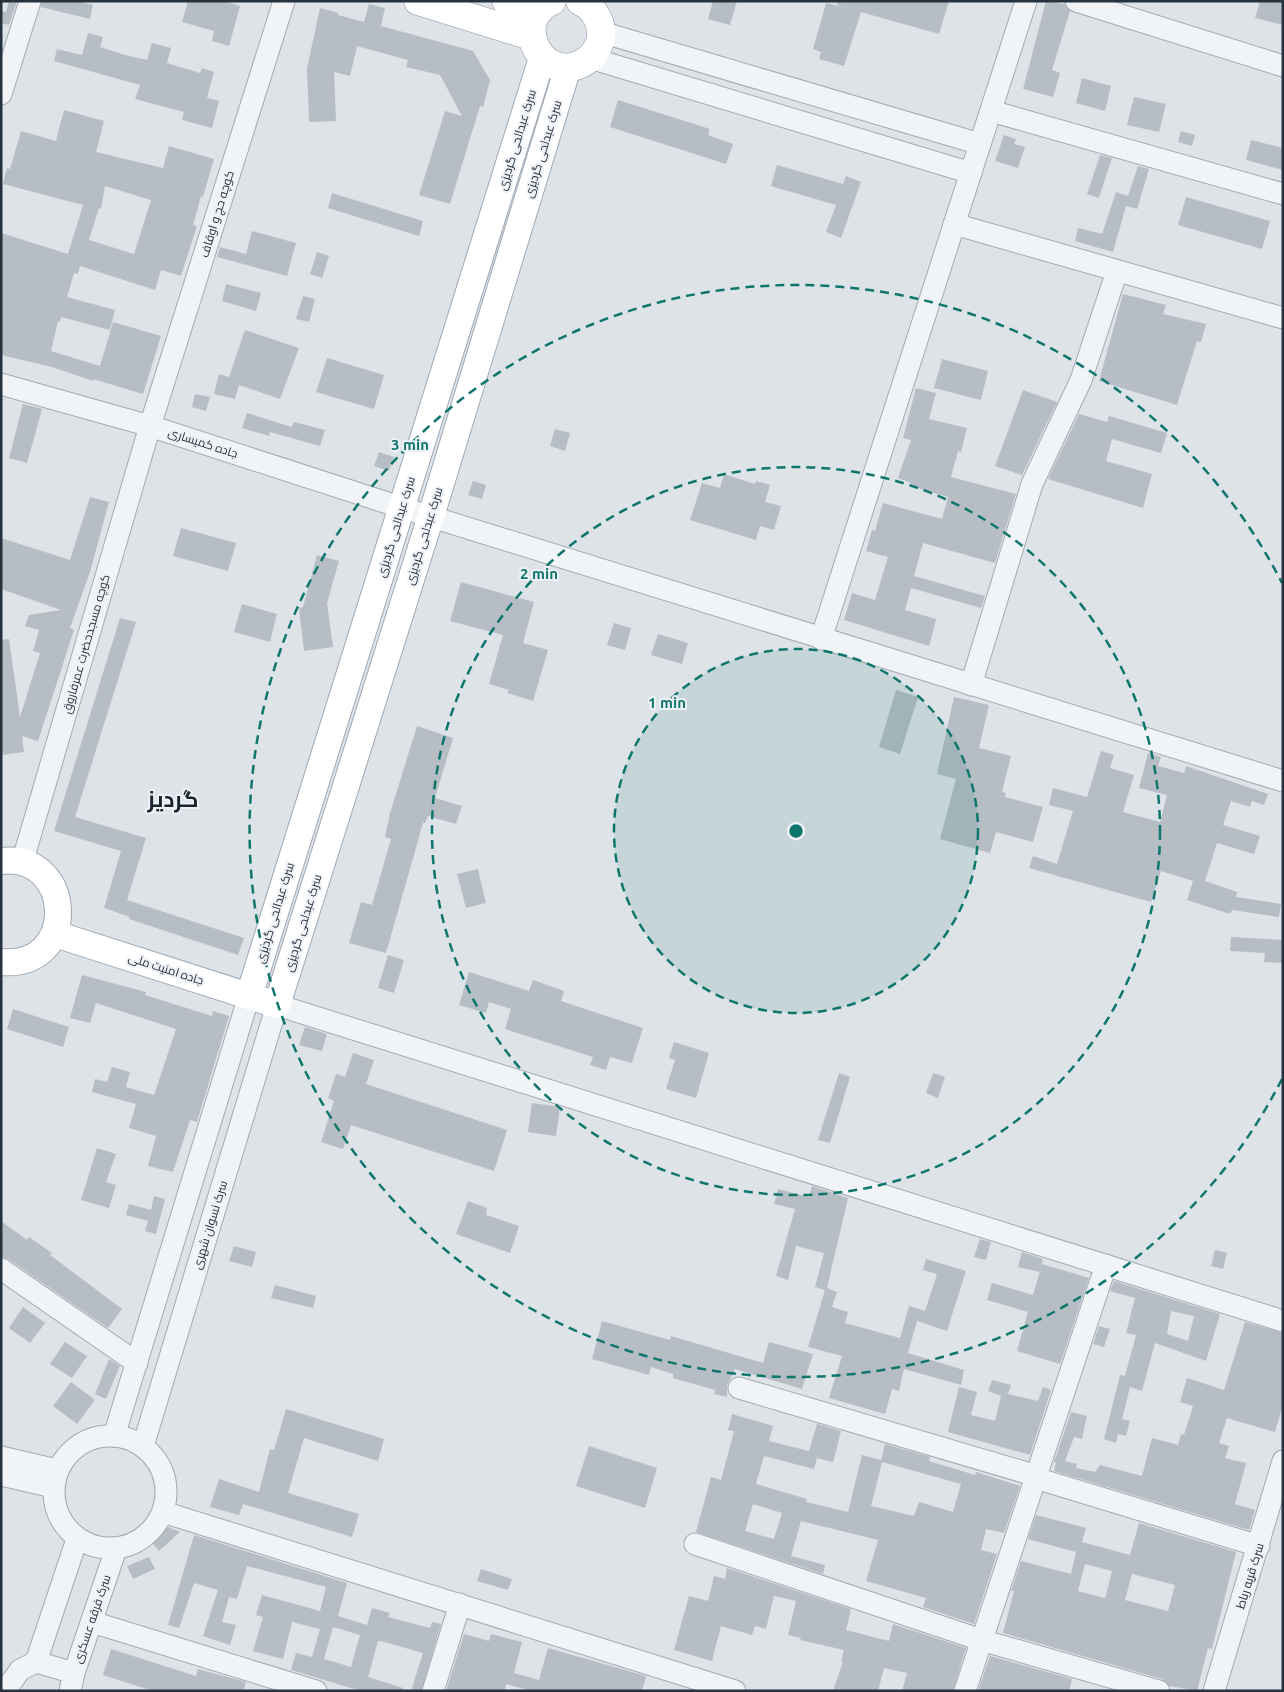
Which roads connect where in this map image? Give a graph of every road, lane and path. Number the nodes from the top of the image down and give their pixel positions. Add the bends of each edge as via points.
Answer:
1 (30, 1) edge
2 (284, 1) edge
3 (418, 1) edge
4 (506, 1) edge
5 (1026, 1) edge
6 (1076, 1) edge
7 (592, 11) edge
8 (541, 26) edge
9 (579, 63) junction
10 (1283, 66) edge
11 (1, 94) edge
12 (991, 111) junction
13 (980, 144) junction
14 (971, 173) junction
15 (1283, 194) edge
16 (954, 224) junction
17 (1117, 271) junction
18 (1283, 318) edge
19 (1, 384) edge
20 (150, 426) junction
21 (403, 508) junction
22 (431, 516) junction
23 (821, 638) junction
24 (971, 685) junction
25 (1283, 781) edge
26 (12, 862) edge
27 (54, 934) junction
28 (1, 962) edge
29 (249, 996) junction
30 (277, 1004) junction
31 (1106, 1265) junction
32 (1, 1269) edge
33 (1283, 1320) edge
34 (136, 1363) junction
35 (740, 1388) dead end
36 (114, 1436) junction
37 (143, 1446) junction
38 (1, 1456) edge
39 (1282, 1469) edge
40 (1, 1475) edge
41 (1037, 1476) junction
42 (55, 1479) junction
43 (163, 1512) junction
44 (77, 1539) junction
45 (695, 1544) dead end
46 (1259, 1546) junction
47 (116, 1548) junction
48 (460, 1604) junction
49 (92, 1622) junction
50 (981, 1640) junction
51 (36, 1662) junction
52 (72, 1682) edge
53 (5, 1691) edge
54 (316, 1691) edge
55 (433, 1691) edge
56 (735, 1691) edge
57 (965, 1691) edge
58 (1159, 1691) edge
59 (1214, 1691) edge

1 - 11 street
2 - 20 street, کوچه حج و اوقاف
3 - 8 highway
4 - 8 highway
5 - 12 street
6 - 10 street
7 - 9 highway via 596,50
7 - 13 street
8 - 9 highway via 554,65
8 - 21 main road, سرک عبدالحی گردیزی
9 - 14 street
9 - 22 main road, سرک عبدلحی گردیزی
12 - 13 street
12 - 15 street
13 - 14 street
14 - 16 street
16 - 17 street
16 - 23 street
17 - 18 street
17 - 24 street via 1081,380 1032,484
19 - 20 street, جاده کمیساری
20 - 21 street, جاده کمیساری
20 - 26 street, کوچه مسجدحضرت عمرفاروق
21 - 22 street, جاده کمیساری
21 - 29 main road, سرک عبدالحی گردیزی
22 - 23 street, جاده کمیساری
22 - 30 main road, سرک عبدلحی گردیزی
23 - 24 street, جاده کمیساری
24 - 25 street, جاده کمیساری
26 - 27 main road via 38,870 51,883 58,900 59,917
27 - 28 main road via 44,949 30,959
27 - 29 main road, جاده امنیت ملی
29 - 30 main road, جاده امنیت ملی
29 - 34 street
30 - 31 street
30 - 37 street, سرک نسوان شهری
31 - 33 street
31 - 41 street
32 - 34 street
34 - 36 street
35 - 41 street
36 - 37 street
36 - 42 street via 96,1437 80,1444 66,1456
37 - 43 street via 162,1472 166,1488
38 - 42 street
39 - 46 street, سرک قریه رباط
40 - 42 street
41 - 46 street
41 - 50 street
42 - 44 street via 54,1502 58,1516
43 - 47 street via 143,1539
43 - 48 street
44 - 47 street via 103,1549
44 - 51 street
45 - 50 street
46 - 59 street, سرک قریه رباط
47 - 49 street, سرک فرقه عسکری
48 - 55 street
48 - 56 street
49 - 52 street, سرک فرقه عسکری
49 - 54 street
50 - 57 street
50 - 58 street
51 - 52 street
51 - 53 street via 20,1670

